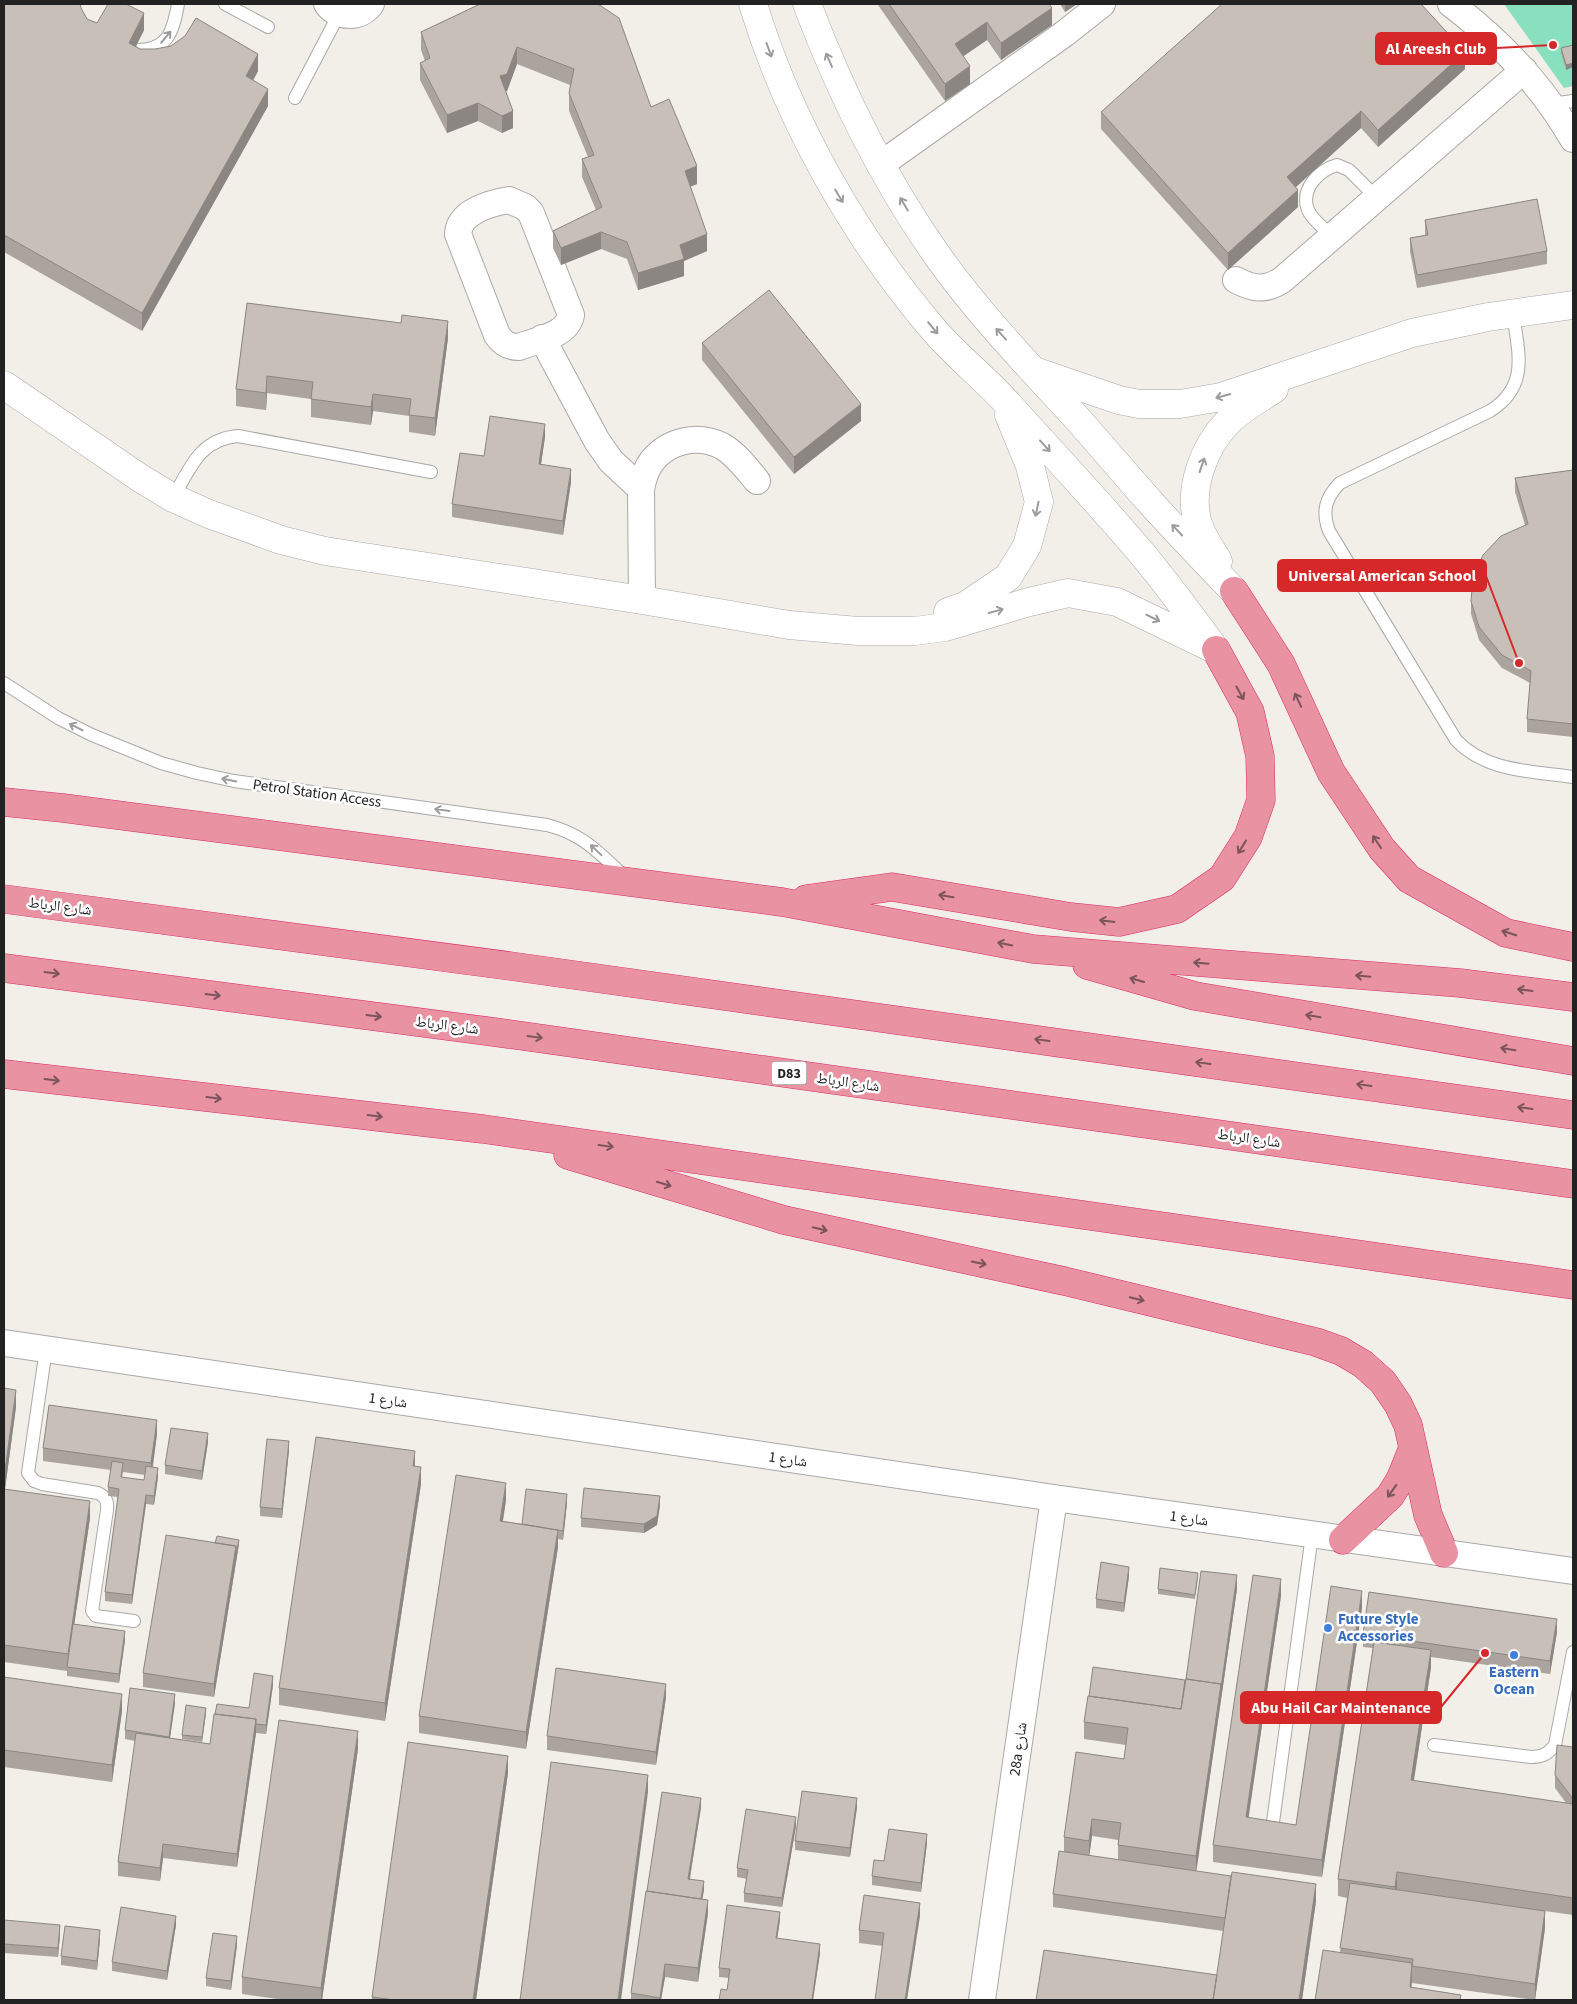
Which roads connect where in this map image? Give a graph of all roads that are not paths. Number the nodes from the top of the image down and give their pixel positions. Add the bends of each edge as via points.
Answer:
1 (178, 4) edge
2 (226, 4) edge
3 (371, 4) edge
4 (753, 4) edge
5 (807, 4) edge
6 (1102, 4) edge
7 (1452, 4) edge
8 (333, 9) edge
9 (268, 27) dead end
10 (134, 50) edge
11 (1524, 70) junction
12 (295, 98) dead end
13 (1562, 102) edge
14 (1573, 139) edge
15 (880, 166) junction
16 (1377, 198) junction
17 (1332, 236) junction
18 (1236, 280) dead end
19 (1573, 305) edge
20 (1513, 313) junction
21 (542, 338) junction
22 (1303, 370) junction
23 (1033, 371) junction
24 (4, 385) edge
25 (1002, 397) junction
26 (431, 472) dead end
27 (757, 481) dead end
28 (640, 489) junction
29 (173, 498) junction
30 (1234, 591) junction
31 (642, 600) junction
32 (915, 631) junction
33 (1216, 650) junction
34 (4, 683) edge
35 (1573, 777) edge
36 (4, 802) edge
37 (632, 883) junction
38 (4, 900) edge
39 (782, 902) junction
40 (1573, 948) edge
41 (1033, 949) junction
42 (4, 968) edge
43 (1573, 997) edge
44 (1573, 1061) edge
45 (4, 1074) edge
46 (1573, 1114) edge
47 (483, 1129) junction
48 (1573, 1184) edge
49 (1530, 1278) junction
50 (1573, 1280) edge
51 (1573, 1285) edge
52 (4, 1343) edge
53 (46, 1349) junction
54 (1413, 1448) junction
55 (1054, 1498) junction
56 (1312, 1535) junction
57 (1343, 1540) junction
58 (1444, 1552) junction
59 (1573, 1572) edge
60 (134, 1621) dead end
61 (1573, 1652) edge
62 (1434, 1745) dead end
63 (1273, 1822) edge
64 (982, 2000) edge

10 -> 1 lane via 154,48 170,35
2 - 9 lane
3 - 8 street via 359,14 349,15
4 -> 25 street via 800,122 861,231 935,331
15 -> 5 street via 851,110
6 - 15 street
7 - 11 street via 1489,34
8 - 12 lane
11 - 13 street
11 - 16 street
13 - 14 street
23 -> 15 street via 972,302 939,258
16 - 17 street
16 - 17 lane via 1349,170 1337,165 1321,172 1307,191 1308,209
17 - 18 street via 1274,285 1256,288
19 - 20 street
20 - 22 street via 1412,333
20 - 35 lane via 1520,364 1519,376 1508,397 1490,411 1340,483 1326,500 1325,521 1456,740 1493,764
21 - 21 street via 519,347 501,341 459,241 458,226 467,215 510,200 518,202 531,213 571,315 562,330
21 - 28 street via 596,441
22 -> 23 street via 1214,398 1159,405 1119,400
30 -> 22 street via 1197,521 1197,479 1213,441 1226,424
30 -> 23 street
24 - 29 street
25 -> 32 street via 1030,466 1040,502 1028,546 1008,577 966,606 950,611
25 -> 33 street via 1144,556
26 - 29 lane via 238,436 228,437 218,439 201,452
27 - 28 street via 736,456 722,446 692,440 677,442 663,450 652,461
28 - 31 street
29 - 31 street via 281,540 325,551
40 -> 30 highway via 1506,933 1409,879 1382,849 1331,772 1281,664
31 - 32 street via 789,625 858,631
32 -> 33 street via 945,627 1068,594 1117,602
33 -> 39 highway via 1250,712 1260,756 1261,800 1248,837 1222,878 1177,909 1119,922 892,887
37 -> 34 lane, Petrol Station Access via 586,841 559,828 197,773 153,760 92,735 42,709
36 - 37 highway
37 - 39 highway
46 -> 38 highway, شارع الرباط via 510,966
41 -> 39 highway
43 -> 41 highway via 1460,983
44 -> 41 highway via 1195,996
42 -> 48 highway, شارع الرباط / D83 via 484,1030
45 -> 47 highway
47 -> 49 highway
47 -> 54 highway via 784,1220 1064,1281 1316,1342 1363,1364 1382,1382 1408,1425
49 - 50 highway
49 - 51 highway
52 - 53 street, شارع 1
53 - 55 street, شارع 1
53 - 60 lane via 28,1473 34,1481 42,1484 98,1493 104,1497 108,1503 92,1610 96,1616
54 -> 57 highway via 1390,1496
54 - 58 highway via 1428,1515
55 - 56 street, شارع 1
55 - 64 street, 28a شارع
56 - 57 street, شارع 1
56 - 63 lane
57 - 58 street, شارع 1
58 - 59 street, شارع 1
61 - 62 lane via 1555,1746 1549,1753 1531,1757

